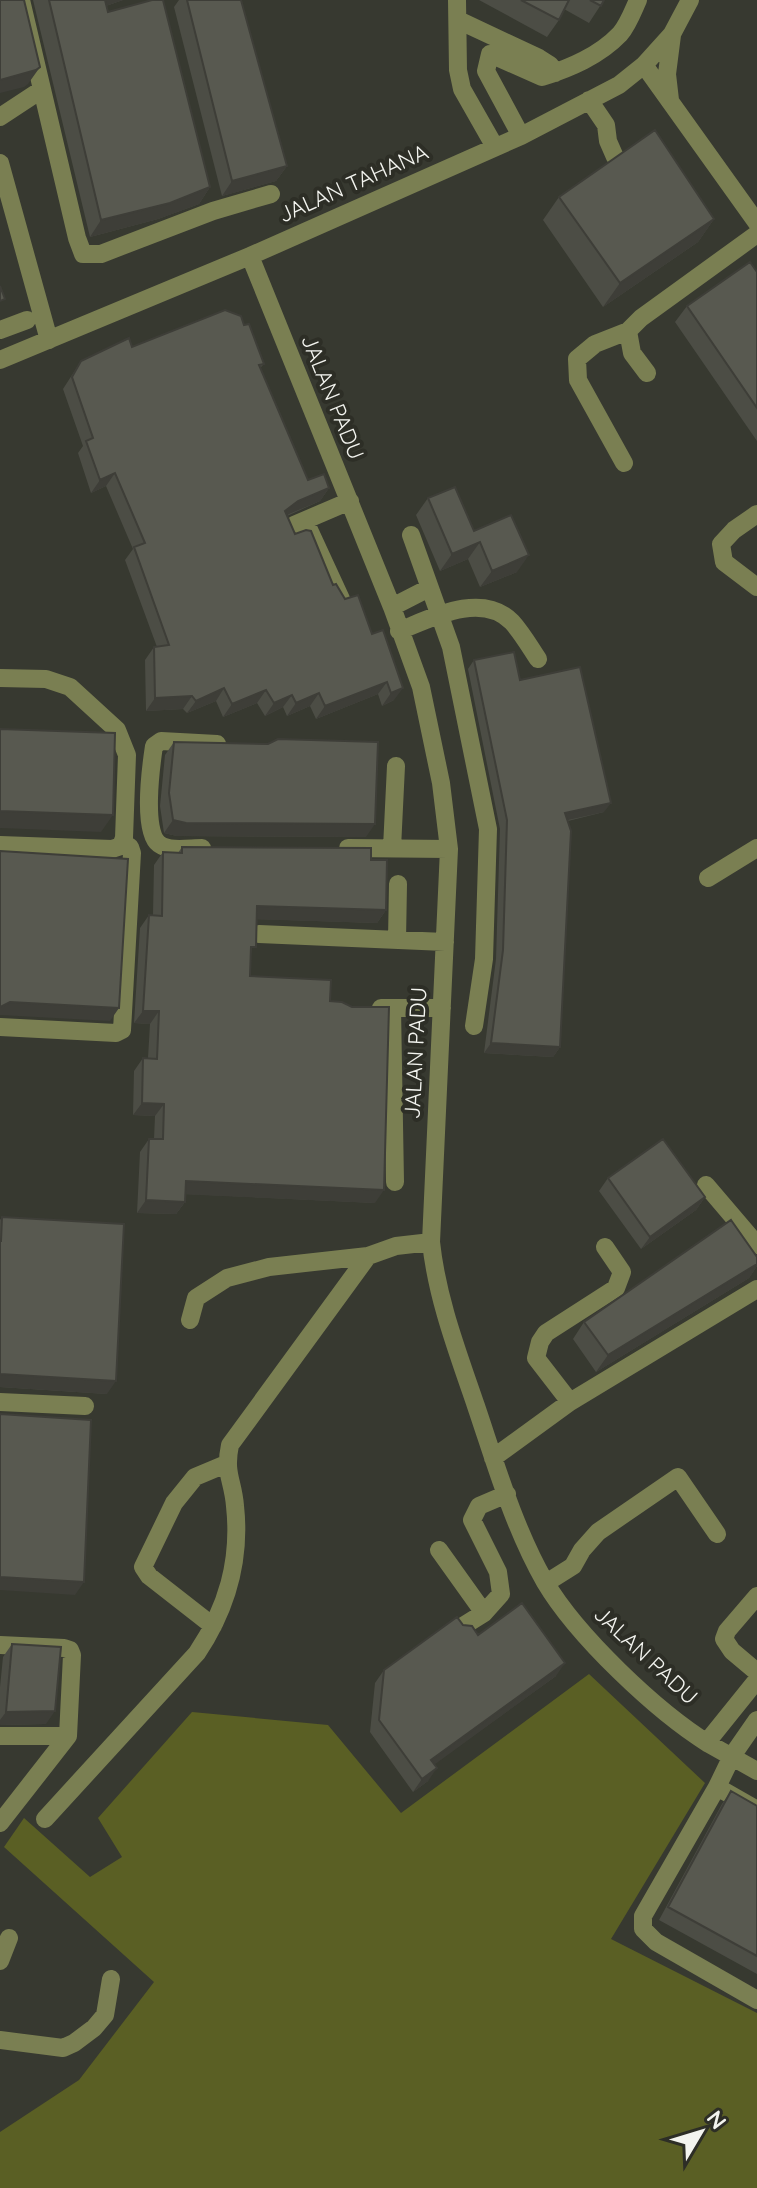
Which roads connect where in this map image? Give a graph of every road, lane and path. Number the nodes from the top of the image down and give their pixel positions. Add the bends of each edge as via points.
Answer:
1 (21, 0) edge
2 (457, 0) edge
3 (638, 0) edge
4 (690, 0) edge
5 (459, 29) junction
6 (672, 34) junction
7 (490, 54) junction
8 (644, 65) junction
9 (555, 73) junction
10 (619, 85) junction
11 (41, 90) junction
12 (589, 100) junction
13 (671, 103) junction
14 (0, 117) edge
15 (521, 136) junction
16 (495, 147) junction
17 (615, 157) edge
18 (0, 163) edge
19 (271, 194) dead end
20 (757, 223) edge
21 (757, 234) edge
22 (250, 256) junction
23 (27, 320) dead end
24 (0, 330) edge
25 (628, 331) junction
26 (49, 340) junction
27 (0, 360) edge
28 (647, 373) dead end
29 (624, 463) dead end
30 (350, 501) junction
31 (757, 514) edge
32 (411, 535) dead end
33 (757, 587) edge
34 (429, 588) junction
35 (341, 599) edge
36 (392, 607) junction
37 (439, 614) junction
38 (399, 631) junction
39 (538, 659) dead end
40 (0, 678) edge
41 (231, 744) edge
42 (396, 766) dead end
43 (123, 843) junction
44 (0, 845) edge
45 (222, 848) edge
46 (330, 848) edge
47 (392, 848) junction
48 (757, 848) edge
49 (449, 849) junction
50 (708, 878) dead end
51 (398, 884) dead end
52 (259, 934) edge
53 (397, 940) junction
54 (445, 942) junction
55 (367, 1008) edge
56 (392, 1008) junction
57 (442, 1008) junction
58 (474, 1026) dead end
59 (0, 1027) edge
60 (395, 1182) dead end
61 (706, 1185) dead end
62 (431, 1242) junction
63 (757, 1245) edge
64 (605, 1247) dead end
65 (368, 1256) junction
66 (757, 1289) edge
67 (190, 1320) dead end
68 (0, 1402) edge
69 (570, 1402) junction
70 (85, 1406) dead end
71 (493, 1458) junction
72 (226, 1464) junction
73 (507, 1494) junction
74 (717, 1534) dead end
75 (439, 1550) dead end
76 (546, 1583) junction
77 (757, 1596) edge
78 (484, 1613) junction
79 (213, 1626) junction
80 (460, 1628) edge
81 (0, 1645) edge
82 (757, 1672) edge
83 (757, 1680) edge
84 (757, 1720) edge
85 (0, 1736) edge
86 (68, 1736) junction
87 (707, 1742) junction
88 (732, 1756) junction
89 (757, 1771) edge
90 (717, 1787) junction
91 (757, 1810) edge
92 (45, 1819) dead end
93 (0, 1823) edge
94 (9, 1938) dead end
95 (0, 1961) edge
96 (111, 1979) dead end
97 (757, 2000) edge
98 (0, 2040) edge

1 - 11 street
2 - 5 street
3 - 9 street via 622,32 576,65
4 - 6 street, JALAN TAHANA
5 - 7 street
5 - 9 street via 539,58
5 - 16 street via 462,89
6 - 8 street, JALAN TAHANA
6 - 13 street via 667,74
7 - 9 street via 542,77
7 - 15 street via 486,71
8 - 10 street, JALAN TAHANA
8 - 13 street
10 - 12 street, JALAN TAHANA
10 - 13 street via 648,89
11 - 14 street
11 - 19 street via 83,254 101,254 211,204
12 - 15 street, JALAN TAHANA
12 - 17 street via 606,125
13 - 20 street
15 - 16 street, JALAN TAHANA
16 - 22 street, JALAN TAHANA
18 - 26 street
21 - 25 street
22 - 26 street, JALAN TAHANA
22 - 30 street, JALAN PADU
23 - 24 street
25 - 28 street via 632,353
25 - 29 street via 595,344 577,359 578,380
26 - 27 street, JALAN TAHANA
30 - 35 street via 299,523
30 - 36 street, JALAN PADU
31 - 33 street via 721,544 724,562
32 - 34 street
34 - 36 street
34 - 37 street
36 - 38 street, JALAN PADU
37 - 38 street
37 - 39 street via 487,608 511,620
37 - 58 street via 451,647 488,829 484,959
38 - 49 street, JALAN PADU via 421,687
40 - 43 street via 46,679 70,687 117,730 127,755
41 - 45 street via 161,741 153,754 153,839 162,847
42 - 47 street
43 - 44 street via 112,849
43 - 59 street via 132,853 122,1030
46 - 47 street
47 - 49 street
48 - 50 street
49 - 54 street, JALAN PADU
51 - 53 street
52 - 53 street
53 - 54 street
54 - 57 street, JALAN PADU
55 - 56 street
56 - 57 street
56 - 60 street
57 - 62 street, JALAN PADU
61 - 63 street
62 - 65 street
62 - 71 street, JALAN PADU via 447,1317
64 - 69 street via 622,1272 616,1288 546,1333 536,1358
65 - 67 street via 269,1267 227,1278 196,1298
65 - 72 street via 241,1427
66 - 69 street
68 - 70 street
69 - 71 street
71 - 73 street, JALAN PADU
72 - 79 street via 235,1506 235,1541 230,1589
72 - 79 street via 195,1477 174,1503 143,1567
73 - 76 street, JALAN PADU
73 - 78 street via 479,1506 472,1520 498,1572 501,1594
74 - 76 street via 678,1477 598,1532 573,1566
75 - 78 street
76 - 87 street, JALAN PADU via 609,1659
77 - 82 street via 724,1639
78 - 80 street
79 - 92 street via 197,1653
81 - 86 street via 70,1650
83 - 87 street
84 - 88 street
85 - 86 street
86 - 93 street
87 - 88 street, JALAN PADU
88 - 89 street, JALAN PADU
88 - 90 street
90 - 91 street
90 - 97 street via 643,1916 643,1929 656,1942
94 - 95 street
96 - 98 street via 105,2015 74,2043 63,2048

